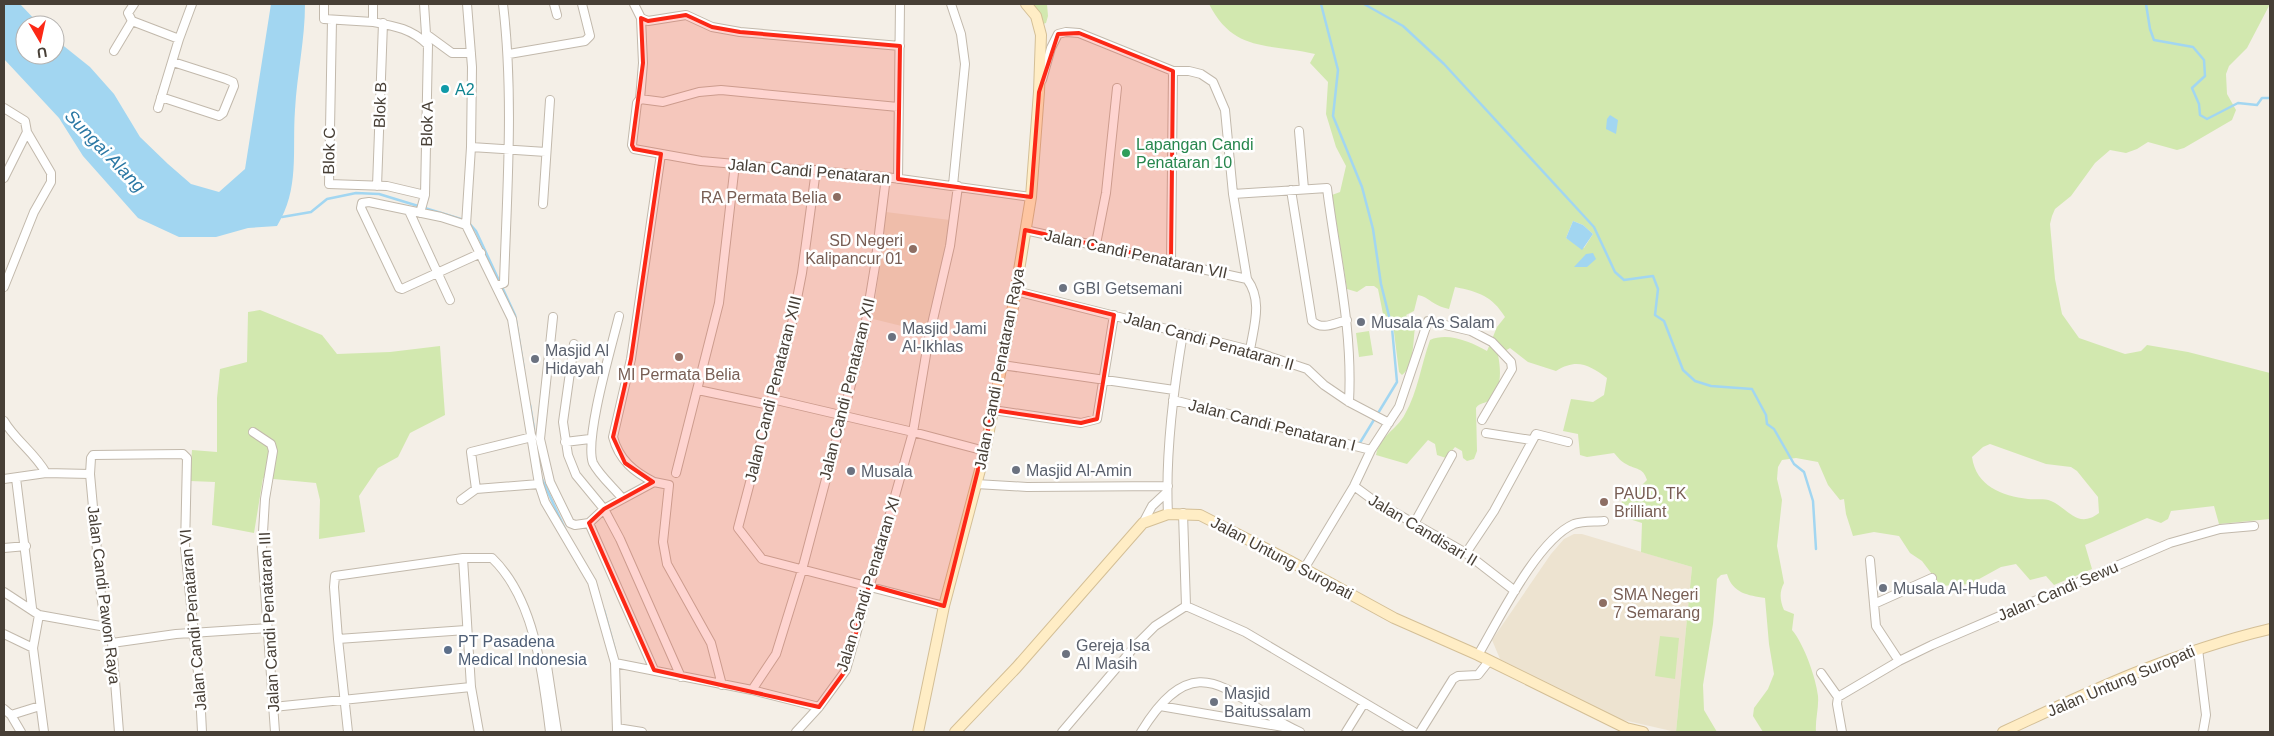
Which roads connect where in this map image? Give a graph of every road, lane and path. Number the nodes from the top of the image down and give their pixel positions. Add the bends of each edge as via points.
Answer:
1 (134, 4) edge
2 (192, 4) edge
3 (324, 4) edge
4 (373, 4) edge
5 (424, 4) edge
6 (467, 4) edge
7 (503, 4) edge
8 (554, 4) edge
9 (582, 4) edge
10 (634, 4) edge
11 (900, 4) edge
12 (950, 4) edge
13 (1026, 4) edge
14 (557, 15) dead end
15 (642, 18) junction
16 (328, 20) junction
17 (132, 21) junction
18 (373, 22) junction
19 (383, 23) junction
20 (179, 39) junction
21 (900, 46) junction
22 (114, 52) dead end
23 (471, 53) junction
24 (509, 54) junction
25 (174, 62) junction
26 (1173, 70) junction
27 (1117, 88) dead end
28 (1039, 92) junction
29 (162, 97) junction
30 (550, 100) dead end
31 (639, 101) junction
32 (898, 107) junction
33 (4, 108) edge
34 (158, 108) dead end
35 (1299, 131) dead end
36 (28, 132) junction
37 (471, 147) junction
38 (509, 150) junction
39 (546, 152) junction
40 (661, 154) junction
41 (735, 164) junction
42 (816, 170) junction
43 (886, 177) junction
44 (4, 178) edge
45 (898, 179) junction
46 (377, 186) junction
47 (955, 186) junction
48 (1304, 189) junction
49 (1291, 190) junction
50 (1233, 194) junction
51 (1031, 197) junction
52 (543, 204) dead end
53 (423, 205) junction
54 (409, 211) junction
55 (467, 222) junction
56 (1025, 230) junction
57 (1096, 244) junction
58 (481, 252) junction
59 (1171, 261) junction
60 (437, 272) junction
61 (1247, 279) junction
62 (500, 285) junction
63 (4, 287) edge
64 (1016, 291) junction
65 (450, 300) dead end
66 (1114, 315) junction
67 (619, 316) dead end
68 (553, 317) dead end
69 (1347, 320) junction
70 (1183, 333) junction
71 (574, 344) dead end
72 (1250, 350) junction
73 (1002, 365) junction
74 (1103, 380) junction
75 (698, 390) junction
76 (1174, 390) junction
77 (1173, 400) junction
78 (770, 402) junction
79 (1349, 402) junction
80 (993, 410) junction
81 (842, 415) junction
82 (1482, 420) dead end
83 (4, 421) edge
84 (1385, 421) junction
85 (253, 432) dead end
86 (912, 432) junction
87 (1486, 433) dead end
88 (7, 434) edge
89 (532, 437) junction
90 (590, 439) junction
91 (1531, 440) junction
92 (565, 442) junction
93 (1568, 442) dead end
94 (1371, 450) junction
95 (985, 452) junction
96 (1452, 455) dead end
97 (91, 458) joint
98 (46, 473) junction
99 (676, 473) dead end
100 (90, 474) junction
101 (16, 478) junction
102 (4, 479) edge
103 (654, 482) junction
104 (539, 484) junction
105 (976, 484) junction
106 (1354, 486) junction
107 (476, 489) junction
108 (1167, 489) junction
109 (622, 498) junction
110 (461, 500) dead end
111 (604, 509) junction
112 (1183, 513) junction
113 (1168, 514) junction
114 (1415, 522) junction
115 (1604, 522) dead end
116 (589, 523) junction
117 (1143, 524) junction
118 (2254, 526) dead end
119 (26, 546) junction
120 (4, 548) edge
121 (1466, 553) junction
122 (463, 558) junction
123 (1870, 560) dead end
124 (1304, 569) junction
125 (802, 570) junction
126 (1932, 578) dead end
127 (869, 586) junction
128 (1515, 591) junction
129 (4, 592) edge
130 (1874, 604) junction
131 (944, 606) junction
132 (1186, 606) junction
133 (32, 608) junction
134 (39, 615) junction
135 (106, 627) junction
136 (268, 628) junction
137 (2270, 629) edge
138 (466, 630) junction
139 (194, 633) junction
140 (4, 634) edge
141 (338, 639) junction
142 (112, 643) junction
143 (33, 648) junction
144 (2198, 649) junction
145 (1478, 655) junction
146 (1489, 661) junction
147 (1899, 661) junction
148 (615, 663) junction
149 (547, 666) dead end
150 (654, 670) junction
151 (1822, 673) dead end
152 (681, 677) junction
153 (722, 685) junction
154 (471, 687) junction
155 (752, 690) junction
156 (1838, 697) junction
157 (343, 700) junction
158 (1364, 703) junction
159 (40, 706) junction
160 (1160, 706) junction
161 (273, 707) junction
162 (4, 708) edge
163 (819, 708) junction
164 (11, 715) junction
165 (617, 730) edge
166 (1625, 730) edge
167 (1297, 731) edge
168 (21, 732) edge
169 (44, 732) edge
170 (119, 732) edge
171 (202, 732) edge
172 (275, 732) edge
173 (348, 732) edge
174 (479, 732) edge
175 (550, 732) edge
176 (557, 732) edge
177 (642, 732) edge
178 (796, 732) edge
179 (918, 732) edge
180 (955, 732) edge
181 (1062, 732) edge
182 (1141, 732) edge
183 (1346, 732) edge
184 (1414, 732) edge
185 (1420, 732) edge
186 (1644, 732) edge
187 (1842, 732) edge
188 (2003, 732) edge
189 (2202, 732) edge

1 - 17 street via 128,13
2 - 20 street
3 - 16 street
4 - 18 street
5 - 23 street via 426,34 452,53
6 - 23 street
7 - 24 street
8 - 14 street
9 - 24 street via 590,30 585,41
10 - 15 street
11 - 21 street
12 - 47 street, Jalan Candi Penataran XI via 961,34 965,64
13 - 28 main road, Jalan Candi Penataran Raya via 1036,16 1041,35
15 - 21 street via 648,21 686,15 712,27 740,32
15 - 31 street via 643,62
16 - 18 street
16 - 46 street, Blok C via 329,184
17 - 20 street
17 - 22 street
18 - 19 street
19 - 46 street, Blok B
19 - 53 street, Blok A via 417,34 428,45
20 - 25 street
21 - 32 street
23 - 37 street
24 - 38 street
25 - 29 street
25 - 29 street via 226,79 234,86 219,116
26 - 28 street via 1121,48 1066,32 1058,34 1053,41
26 - 50 street via 1201,74 1213,82 1221,96
26 - 59 street
27 - 57 street via 1106,193
28 - 51 main road, Jalan Candi Penataran Raya
29 - 34 street
30 - 39 street
31 - 32 street via 664,102 720,90
31 - 40 street, Jalan Candi Penataran via 632,145 634,149
32 - 45 street
33 - 36 street via 25,122
35 - 48 street
36 - 44 street
36 - 63 street via 51,173 49,187 34,212
37 - 38 street
37 - 55 street
38 - 39 street
38 - 62 street
39 - 52 street
40 - 41 street, Jalan Candi Penataran
40 - 103 street via 631,359 613,437 626,463
41 - 42 street, Jalan Candi Penataran
41 - 75 street via 719,303
42 - 43 street, Jalan Candi Penataran
42 - 78 street, Jalan Candi Penataran XIII via 799,291
43 - 45 street, Jalan Candi Penataran
43 - 81 street, Jalan Candi Penataran XII via 863,339
45 - 47 street, Jalan Candi Penataran
46 - 53 street, Blok C
47 - 51 street, Jalan Candi Penataran
47 - 86 street, Jalan Candi Penataran XI via 950,246
48 - 49 street
48 - 69 street via 1327,188
49 - 50 street
49 - 69 street via 1312,321 1322,327
50 - 61 street
51 - 56 main road, Jalan Candi Penataran Raya
53 - 54 street
53 - 55 street
54 - 60 street
54 - 60 street via 364,202 361,208 399,288
55 - 58 street
56 - 57 street, Jalan Candi Penataran VII
56 - 64 main road, Jalan Candi Penataran Raya
57 - 59 street, Jalan Candi Penataran VII
58 - 60 street
58 - 62 street
59 - 61 street, Jalan Candi Penataran VII
60 - 65 street
61 - 72 street via 1254,289 1258,305
62 - 89 street via 512,319
64 - 66 street, Jalan Candi Penataran II
64 - 73 main road, Jalan Candi Penataran Raya
66 - 70 street, Jalan Candi Penataran II
66 - 74 street
67 - 90 street
68 - 116 street via 540,439 550,482 570,523
69 - 79 street via 1351,362
70 - 72 street, Jalan Candi Penataran II
70 - 76 street
71 - 92 street via 563,422
72 - 79 street, Jalan Candi Penataran II via 1307,369
73 - 74 street
73 - 80 main road, Jalan Candi Penataran Raya
74 - 76 street
74 - 80 street via 1097,419 1093,422
75 - 78 street
75 - 99 street
76 - 77 street
77 - 94 street, Jalan Candi Penataran I
77 - 108 street
78 - 81 street
78 - 125 street, Jalan Candi Penataran XIII via 738,528 762,558
79 - 84 street, Jalan Candi Penataran II
80 - 95 main road, Jalan Candi Penataran Raya
81 - 86 street
81 - 125 street, Jalan Candi Penataran XII
82 - 84 street via 1512,369 1511,362 1492,342 1470,331 1430,320 1399,407
83 - 88 street
84 - 94 street
85 - 136 street, Jalan Candi Penataran III via 270,444 273,451 265,499 262,549
86 - 95 street
86 - 127 street, Jalan Candi Penataran XI
87 - 91 street
88 - 98 street via 39,461
89 - 104 street
89 - 107 street via 471,452
90 - 92 street
90 - 109 street via 594,464
91 - 93 street via 1539,433
91 - 121 street via 1494,511
92 - 111 street via 576,475
94 - 106 street
95 - 105 main road, Jalan Candi Penataran Raya
96 - 114 street
97 - 100 street, Jalan Candi Pawon Raya
97 - 139 street, Jalan Candi Penataran VI via 93,455 186,455 185,548
98 - 100 street
98 - 101 street
100 - 135 street, Jalan Candi Pawon Raya
101 - 102 street
101 - 119 street
103 - 109 street
103 - 153 street via 669,485 663,542 666,564 710,643
104 - 107 street
104 - 148 street via 545,502 592,582
105 - 108 street
105 - 131 main road, Jalan Candi Penataran Raya
106 - 114 street, Jalan Candisari II
106 - 124 street
107 - 110 street
108 - 113 street
108 - 117 street via 1152,506
109 - 111 street
111 - 116 street
111 - 152 street via 628,555
112 - 113 main road, Jalan Untung Suropati
112 - 124 main road, Jalan Untung Suropati via 1200,515
112 - 132 street
113 - 117 main road, Jalan Untung Suropati
114 - 121 street, Jalan Candisari II
115 - 128 street via 1575,524 1562,531 1551,540
116 - 150 street
117 - 180 main road, Jalan Untung Suropati
118 - 147 street, Jalan Candi Sewu via 2220,529 2170,543
119 - 120 street
119 - 133 street
121 - 128 street, Jalan Candisari II
122 - 138 street
122 - 141 street via 335,576
122 - 175 street via 492,558 514,586 531,626
123 - 130 street
124 - 145 main road, Jalan Untung Suropati via 1394,618
125 - 127 street
125 - 155 street, Jalan Candi Penataran XII via 776,654
126 - 130 street
127 - 131 street
127 - 163 street, Jalan Candi Penataran XI via 846,670
128 - 145 street
129 - 133 street
130 - 147 street via 1876,626
131 - 179 main road, Jalan Candi Penataran Raya
132 - 158 street via 1246,632
132 - 181 street via 1155,626 1136,645
133 - 134 street
134 - 135 street
134 - 143 street
135 - 142 street, Jalan Candi Pawon Raya
136 - 139 street
136 - 161 street, Jalan Candi Penataran III
137 - 144 main road, Jalan Untung Suropati
138 - 141 street
138 - 154 street
139 - 142 street
139 - 171 street, Jalan Candi Penataran VI
140 - 143 street
141 - 157 street
142 - 170 street, Jalan Candi Pawon Raya
143 - 159 street
144 - 188 main road, Jalan Untung Suropati via 2102,686
144 - 189 street via 2206,715
145 - 146 main road, Jalan Untung Suropati
146 - 166 main road, Jalan Untung Suropati
146 - 185 street via 1478,675 1453,679
147 - 156 street, Jalan Candi Sewu
148 - 150 street
148 - 165 street
149 - 176 street
150 - 152 street
151 - 156 street
152 - 153 street
153 - 155 street
154 - 157 street
154 - 174 street
155 - 163 street
156 - 187 street
157 - 161 street
157 - 173 street
158 - 183 street
158 - 184 street
159 - 164 street
159 - 169 street
160 - 167 street
160 - 167 street via 1184,686 1214,682
160 - 182 street
161 - 172 street, Jalan Candi Penataran III
162 - 164 street
163 - 178 street, Jalan Candi Penataran XI
164 - 168 street
165 - 177 street
166 - 186 main road, Jalan Untung Suropati

